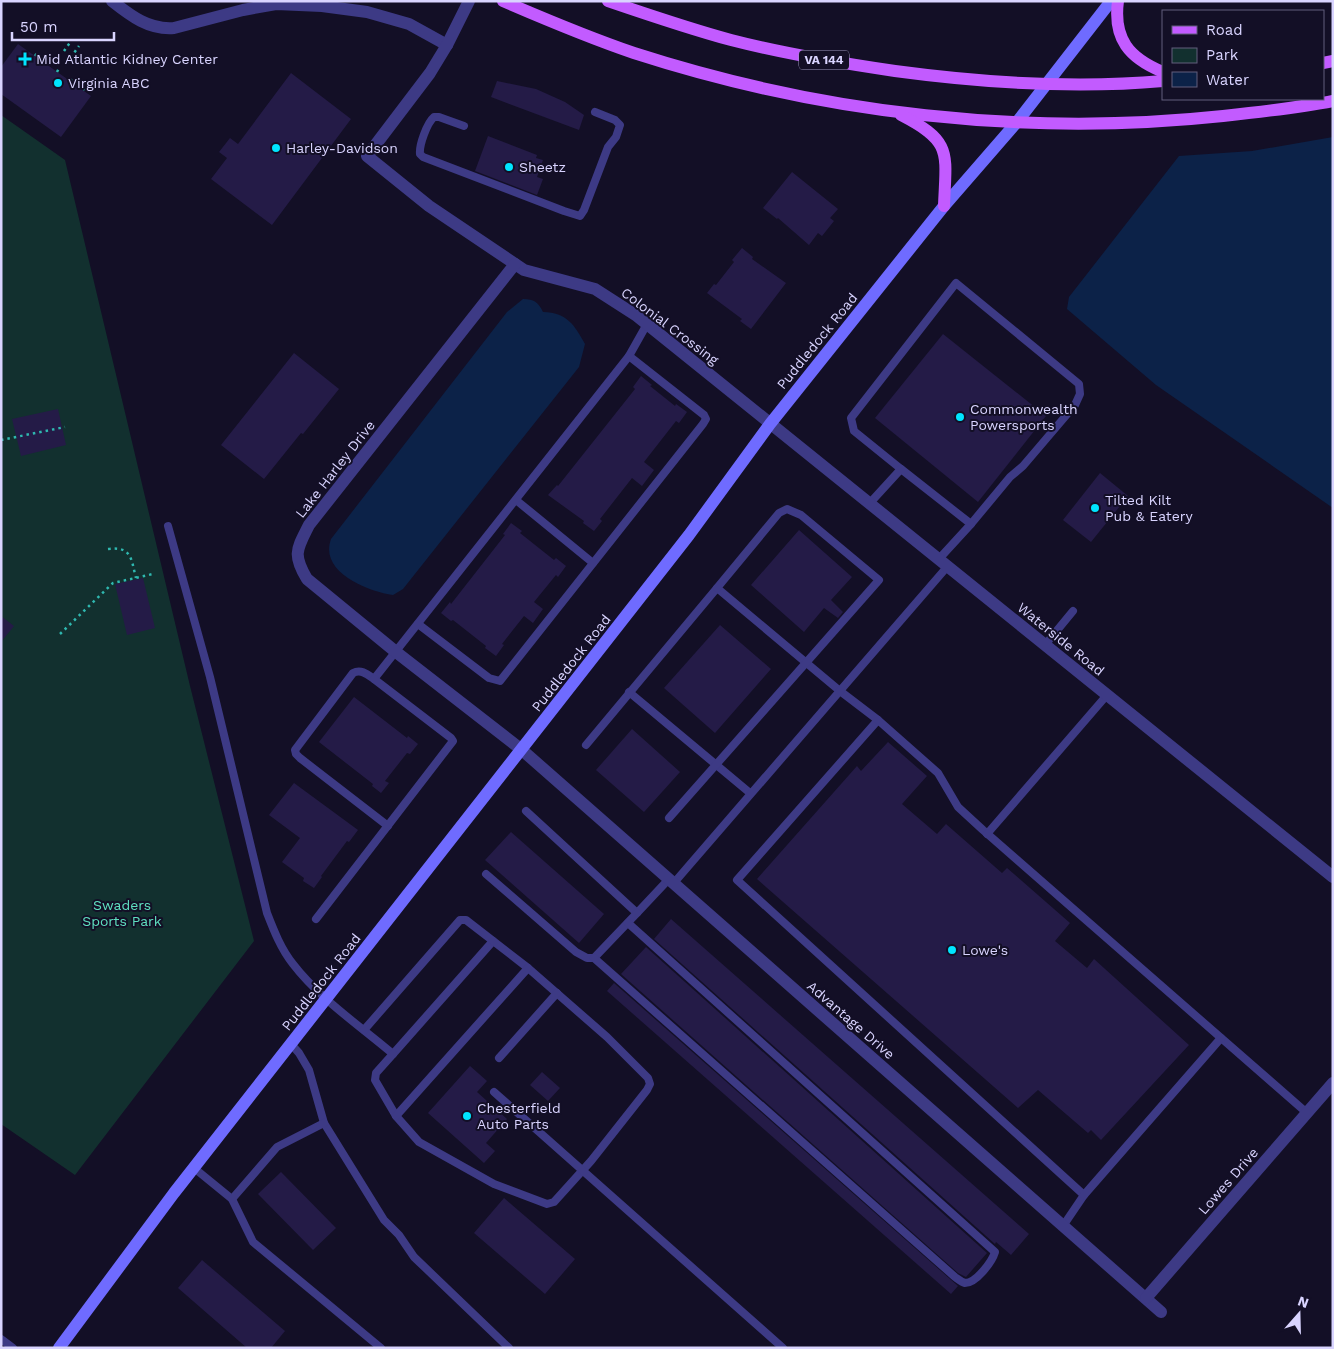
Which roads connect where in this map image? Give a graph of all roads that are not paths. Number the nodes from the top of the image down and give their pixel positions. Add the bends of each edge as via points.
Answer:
1 (112, 1) edge
2 (469, 1) edge
3 (504, 1) edge
4 (608, 1) edge
5 (1111, 1) edge
6 (1118, 1) edge
7 (447, 45) junction
8 (1162, 71) edge
9 (1162, 81) edge
10 (1046, 85) junction
11 (1333, 101) edge
12 (894, 111) junction
13 (595, 112) dead end
14 (1017, 122) junction
15 (464, 126) dead end
16 (944, 206) junction
17 (515, 264) junction
18 (647, 324) junction
19 (629, 356) junction
20 (770, 424) junction
21 (901, 469) junction
22 (516, 500) junction
23 (869, 504) junction
24 (971, 524) junction
25 (168, 526) dead end
26 (593, 563) junction
27 (942, 563) junction
28 (717, 588) junction
29 (1073, 611) dead end
30 (418, 624) junction
31 (1045, 645) junction
32 (396, 652) junction
33 (805, 662) junction
34 (374, 679) junction
35 (840, 691) junction
36 (629, 692) junction
37 (1107, 695) junction
38 (878, 720) junction
39 (586, 745) dead end
40 (522, 750) junction
41 (716, 765) junction
42 (750, 794) junction
43 (526, 811) dead end
44 (669, 818) dead end
45 (388, 826) junction
46 (987, 834) junction
47 (486, 874) dead end
48 (1333, 877) edge
49 (670, 882) junction
50 (637, 913) junction
51 (316, 919) dead end
52 (628, 923) junction
53 (493, 942) junction
54 (594, 958) junction
55 (528, 968) junction
56 (557, 994) junction
57 (326, 998) junction
58 (364, 1030) junction
59 (1221, 1038) junction
60 (291, 1044) junction
61 (393, 1054) junction
62 (499, 1058) dead end
63 (1333, 1083) edge
64 (494, 1092) dead end
65 (1306, 1114) junction
66 (396, 1116) junction
67 (324, 1123) junction
68 (194, 1168) junction
69 (584, 1170) junction
70 (1084, 1195) junction
71 (232, 1199) junction
72 (1063, 1226) junction
73 (1146, 1298) junction
74 (1161, 1312) dead end
75 (1, 1339) edge
76 (13, 1348) edge
77 (59, 1348) edge
78 (381, 1348) edge
79 (509, 1348) edge
80 (783, 1348) edge

1 - 7 street via 146,24 163,29 276,4 322,6 367,12 409,24
2 - 7 street
3 - 12 main road via 563,27 707,74 818,100
4 - 10 main road, VA 144 via 732,40 784,52 927,75
5 - 10 main road, Puddledock Road
6 - 8 main road via 1120,39 1136,57
7 - 17 street, Colonial Crossing via 430,73 367,156 429,206
9 - 10 main road, VA 144
10 - 14 main road, Puddledock Road
11 - 14 main road via 1182,120 1119,124
12 - 14 main road
12 - 16 main road via 923,126 944,149
13 - 15 lane via 616,120 620,125 582,214 577,216 420,154 429,122 434,117
14 - 16 main road, Puddledock Road
16 - 20 main road, Puddledock Road
17 - 18 street, Colonial Crossing via 524,270 595,289
17 - 32 street, Lake Harley Drive via 309,525 298,547 298,565 306,579
18 - 19 lane
18 - 20 street, Colonial Crossing
19 - 22 lane
19 - 26 lane via 706,419
20 - 23 street, Waterside Road
20 - 40 main road, Puddledock Road via 689,535
21 - 23 lane
21 - 24 lane
21 - 24 lane via 854,430 851,418 956,282 1079,384 1080,394 1046,439
22 - 26 lane
22 - 30 lane
23 - 27 street, Waterside Road
24 - 27 lane
25 - 57 lane via 210,677 267,913 277,940 293,964
26 - 30 lane via 500,681 489,678
27 - 31 street, Waterside Road
27 - 35 lane
28 - 33 lane
28 - 33 lane via 779,513 787,510 801,515 879,580
28 - 36 lane
29 - 31 lane
30 - 32 lane
31 - 37 street, Waterside Road
32 - 34 lane
32 - 40 street, Lake Harley Drive
33 - 35 lane
33 - 41 lane
34 - 45 lane via 452,741
34 - 45 lane via 363,672 353,673 295,750
35 - 38 lane
35 - 42 lane
36 - 39 lane
36 - 41 lane
37 - 46 lane
37 - 48 street, Waterside Road
38 - 46 lane via 938,773 958,806
38 - 70 lane via 737,880
40 - 49 street, Advantage Drive
40 - 57 main road, Puddledock Road
41 - 42 lane
41 - 44 lane
42 - 49 lane
43 - 50 lane
45 - 51 lane
46 - 59 lane
47 - 54 lane via 576,952
49 - 50 lane
49 - 72 street, Advantage Drive
50 - 52 lane
52 - 54 lane
52 - 54 lane via 995,1252 986,1269 968,1283 955,1277
53 - 55 lane
53 - 58 lane via 466,920 460,920
53 - 61 lane
55 - 56 lane
55 - 66 lane
56 - 62 lane
56 - 69 lane via 614,1044 648,1078 650,1084
57 - 58 lane
57 - 60 main road, Puddledock Road
58 - 61 lane
59 - 65 lane
59 - 70 lane
60 - 67 lane via 309,1070
60 - 68 main road, Puddledock Road
61 - 66 lane via 376,1073 375,1080
63 - 65 street, Lowes Drive
64 - 69 lane
65 - 73 street, Lowes Drive
66 - 69 lane via 419,1142 494,1184 547,1204 554,1202
67 - 71 lane via 277,1147
67 - 79 lane via 384,1220 414,1257
68 - 71 lane
68 - 77 main road, Puddledock Road
69 - 80 lane
70 - 72 lane
71 - 78 lane via 252,1242
72 - 73 street, Advantage Drive
73 - 74 street, Advantage Drive
75 - 76 lane

